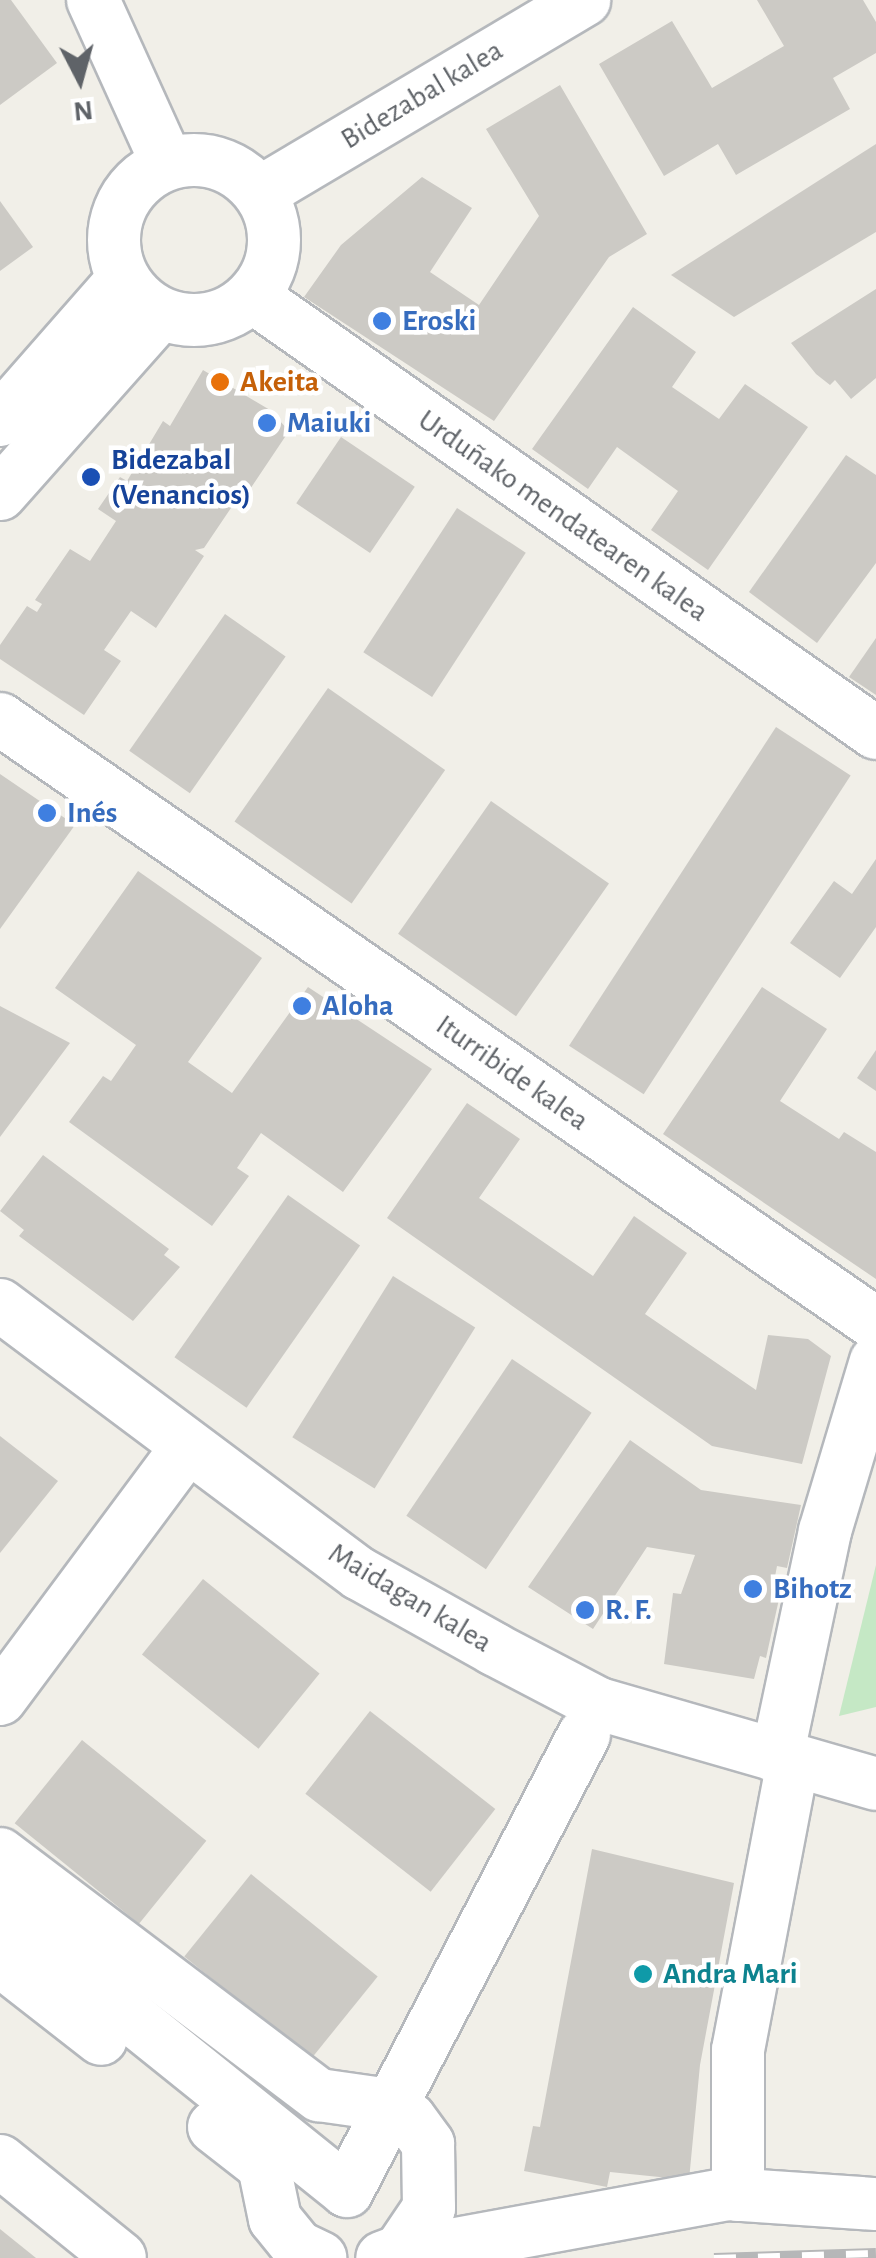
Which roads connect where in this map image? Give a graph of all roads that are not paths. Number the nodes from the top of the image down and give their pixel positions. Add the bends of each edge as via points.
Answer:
1 (93, 0) edge
2 (584, 0) edge
3 (167, 162) junction
4 (261, 192) junction
5 (252, 297) junction
6 (141, 298) junction
7 (0, 420) edge
8 (0, 494) edge
9 (0, 719) edge
10 (876, 733) edge
11 (0, 1305) edge
12 (876, 1324) edge
13 (876, 1360) edge
14 (186, 1447) junction
15 (0, 1699) edge
16 (584, 1734) dead end
17 (785, 1759) junction
18 (876, 1784) edge
19 (0, 1854) edge
20 (0, 1912) edge
21 (0, 1960) edge
22 (388, 2105) junction
23 (0, 2161) edge
24 (738, 2194) junction
25 (876, 2204) edge
26 (384, 2257) edge
27 (120, 2258) edge
28 (320, 2258) edge

1 - 3 street
2 - 4 street, Bidezabal kalea
3 - 4 street via 185,158 246,176
3 - 6 street via 122,200 112,248
4 - 5 street via 276,232
5 - 6 street via 202,321
5 - 10 street, Urduñako mendatearen kalea
6 - 7 street
6 - 8 street
9 - 12 street, Iturribide kalea
11 - 14 street, Maidagan kalea
13 - 17 street via 826,1531
14 - 15 street
14 - 17 street, Maidagan kalea via 360,1574 599,1704
16 - 22 street
17 - 18 street, Maidagan kalea
17 - 24 street via 738,2050
19 - 22 street via 319,2095
20 - 22 street via 348,2191
21 - 28 street via 264,2166 275,2219 298,2247
22 - 26 street via 410,2118 428,2144 433,2174 419,2230
23 - 27 street
24 - 25 street
24 - 26 street via 551,2222

